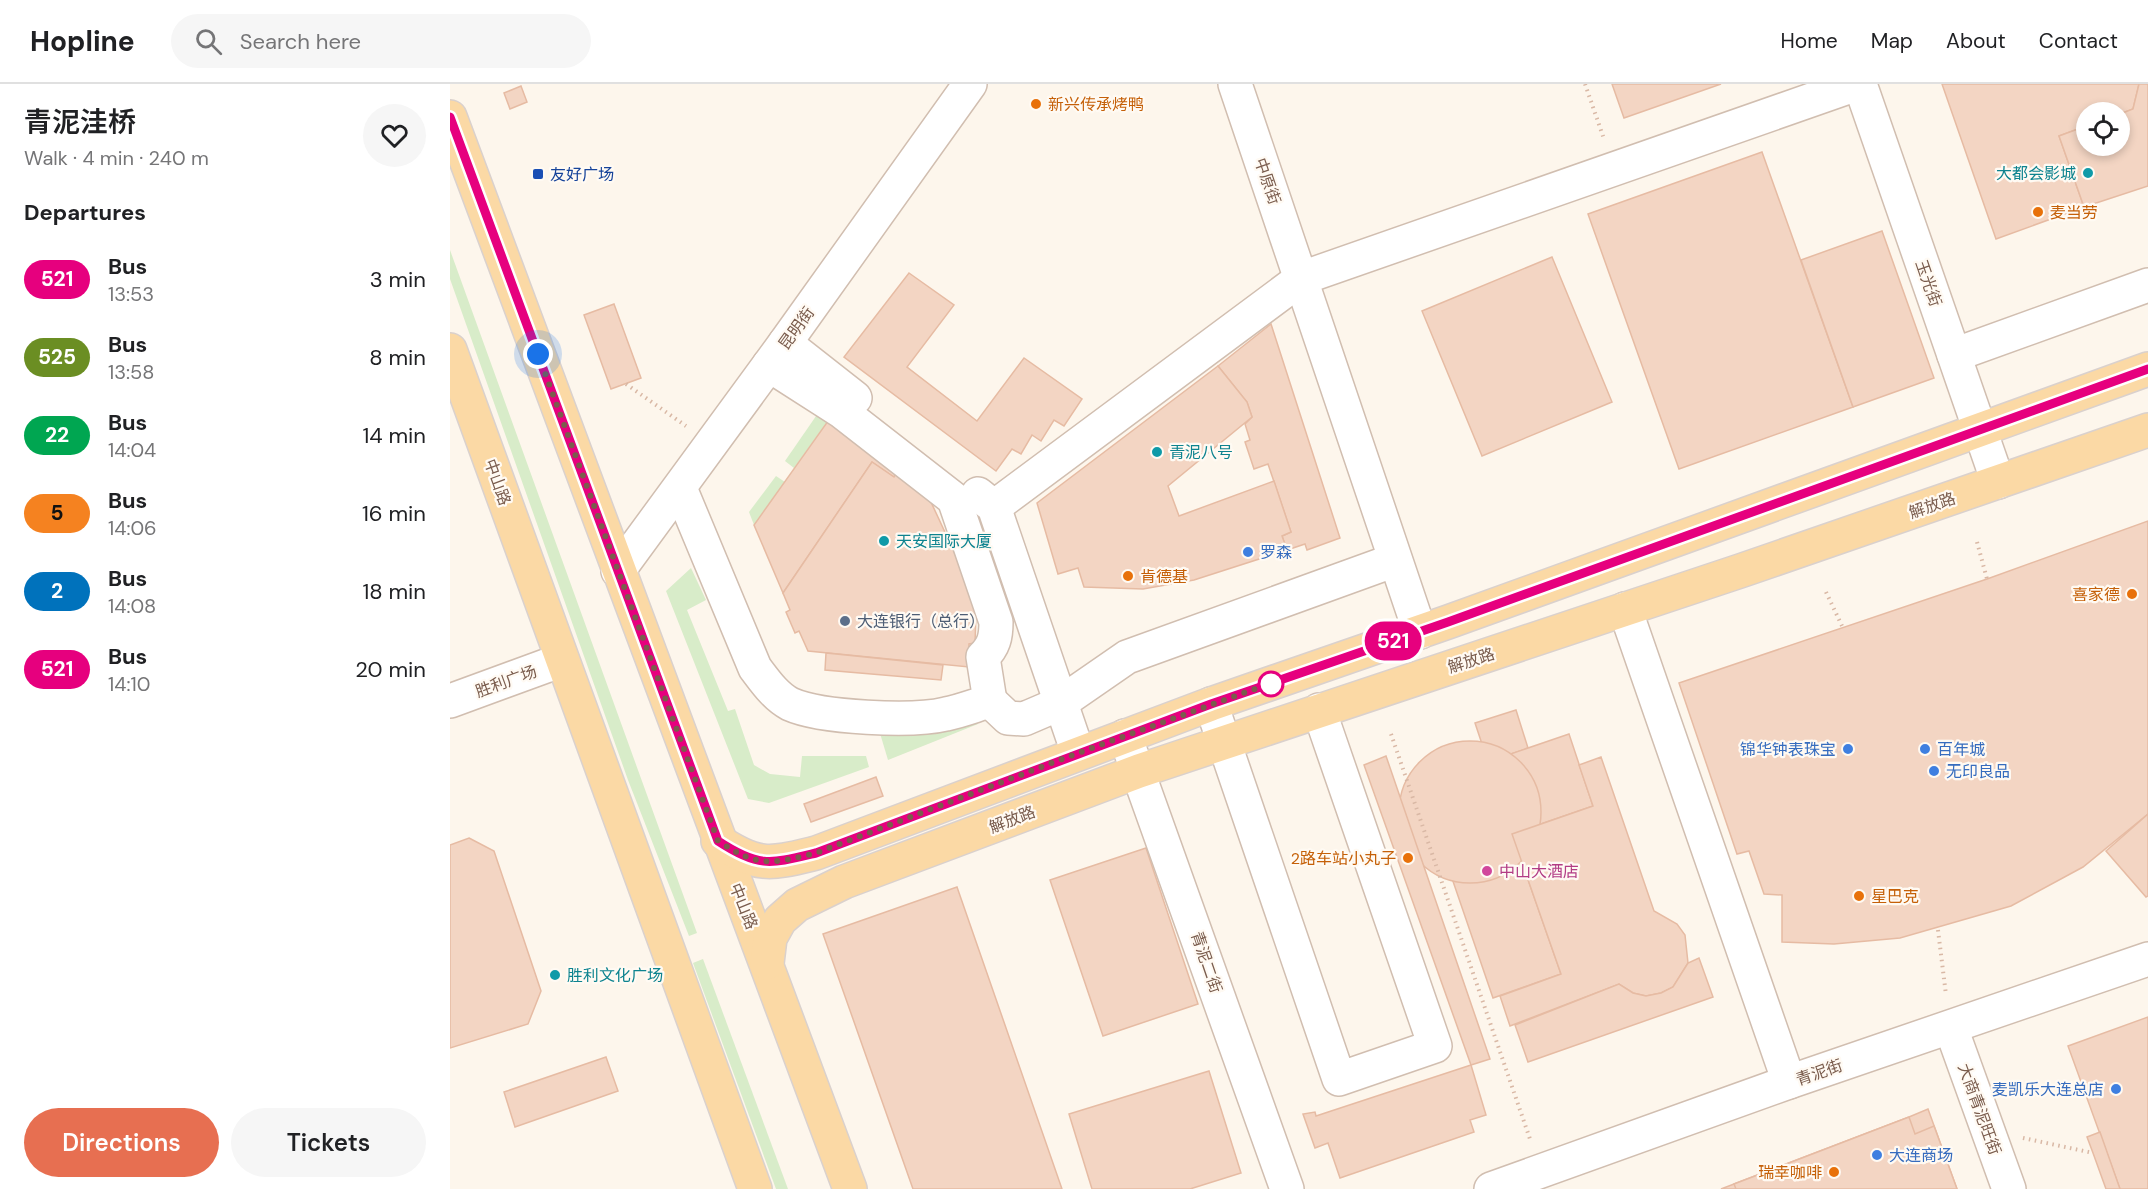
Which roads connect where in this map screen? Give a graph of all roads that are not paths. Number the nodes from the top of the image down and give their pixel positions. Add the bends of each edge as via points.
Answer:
1 (970, 84) edge
2 (1234, 84) edge
3 (1858, 84) edge
4 (450, 117) edge
5 (1302, 278) junction
6 (2148, 285) edge
7 (450, 350) edge
8 (777, 354) junction
9 (1954, 355) junction
10 (2148, 369) edge
11 (1980, 430) junction
12 (2148, 430) edge
13 (1998, 482) junction
14 (680, 488) junction
15 (994, 507) junction
16 (1395, 560) junction
17 (618, 571) junction
18 (1625, 609) junction
19 (980, 613) dead end
20 (1420, 632) junction
21 (983, 657) junction
22 (562, 660) junction
23 (450, 701) edge
24 (990, 701) junction
25 (1059, 704) junction
26 (1211, 704) junction
27 (1319, 710) junction
28 (1125, 736) junction
29 (1225, 742) junction
30 (1078, 753) junction
31 (1139, 771) junction
32 (718, 841) junction
33 (2148, 959) edge
34 (767, 963) junction
35 (1951, 1028) junction
36 (1789, 1082) junction
37 (755, 1189) edge
38 (850, 1189) edge
39 (1287, 1189) edge
40 (1491, 1189) edge
41 (2009, 1189) edge

1 - 8 street, 昆明街
2 - 5 street, 中原街
3 - 5 street
3 - 9 street, 玉光街
4 - 17 main road, 中山路
5 - 15 street
5 - 16 street, 中原街
6 - 9 street
7 - 22 main road, 中山路
8 - 14 street, 昆明街
8 - 15 street
8 - 21 street via 839,414 954,499 996,622 991,650
9 - 11 street, 玉光街
10 - 11 main road
11 - 13 street, 玉光街
11 - 20 main road
12 - 13 main road, 解放路
13 - 18 main road, 解放路
14 - 17 street, 昆明街
14 - 24 street via 755,668 771,690 790,704 820,712 913,719 945,715
15 - 25 street
16 - 20 street, 中原街
16 - 25 street via 1127,657
17 - 32 main road, 中山路
18 - 27 main road, 解放路
18 - 36 street
19 - 21 street
20 - 26 main road
21 - 24 street
22 - 23 street, 胜利广场
22 - 37 main road, 中山路
24 - 25 street via 1008,718 1024,719
25 - 30 street
26 - 28 main road
26 - 29 street
27 - 29 main road, 解放路
27 - 29 street via 1435,1046 1339,1079
28 - 30 main road
28 - 31 street, 青泥二街
29 - 31 main road, 解放路
30 - 32 main road via 816,853 777,862 744,858
31 - 34 main road, 解放路 via 844,882 796,904 770,938
31 - 39 street, 青泥二街
32 - 34 main road, 中山路
33 - 35 street, 青泥街
34 - 38 main road, 中山路
35 - 36 street, 青泥街
35 - 41 street, 大商青泥旺街
36 - 40 street, 青泥街

